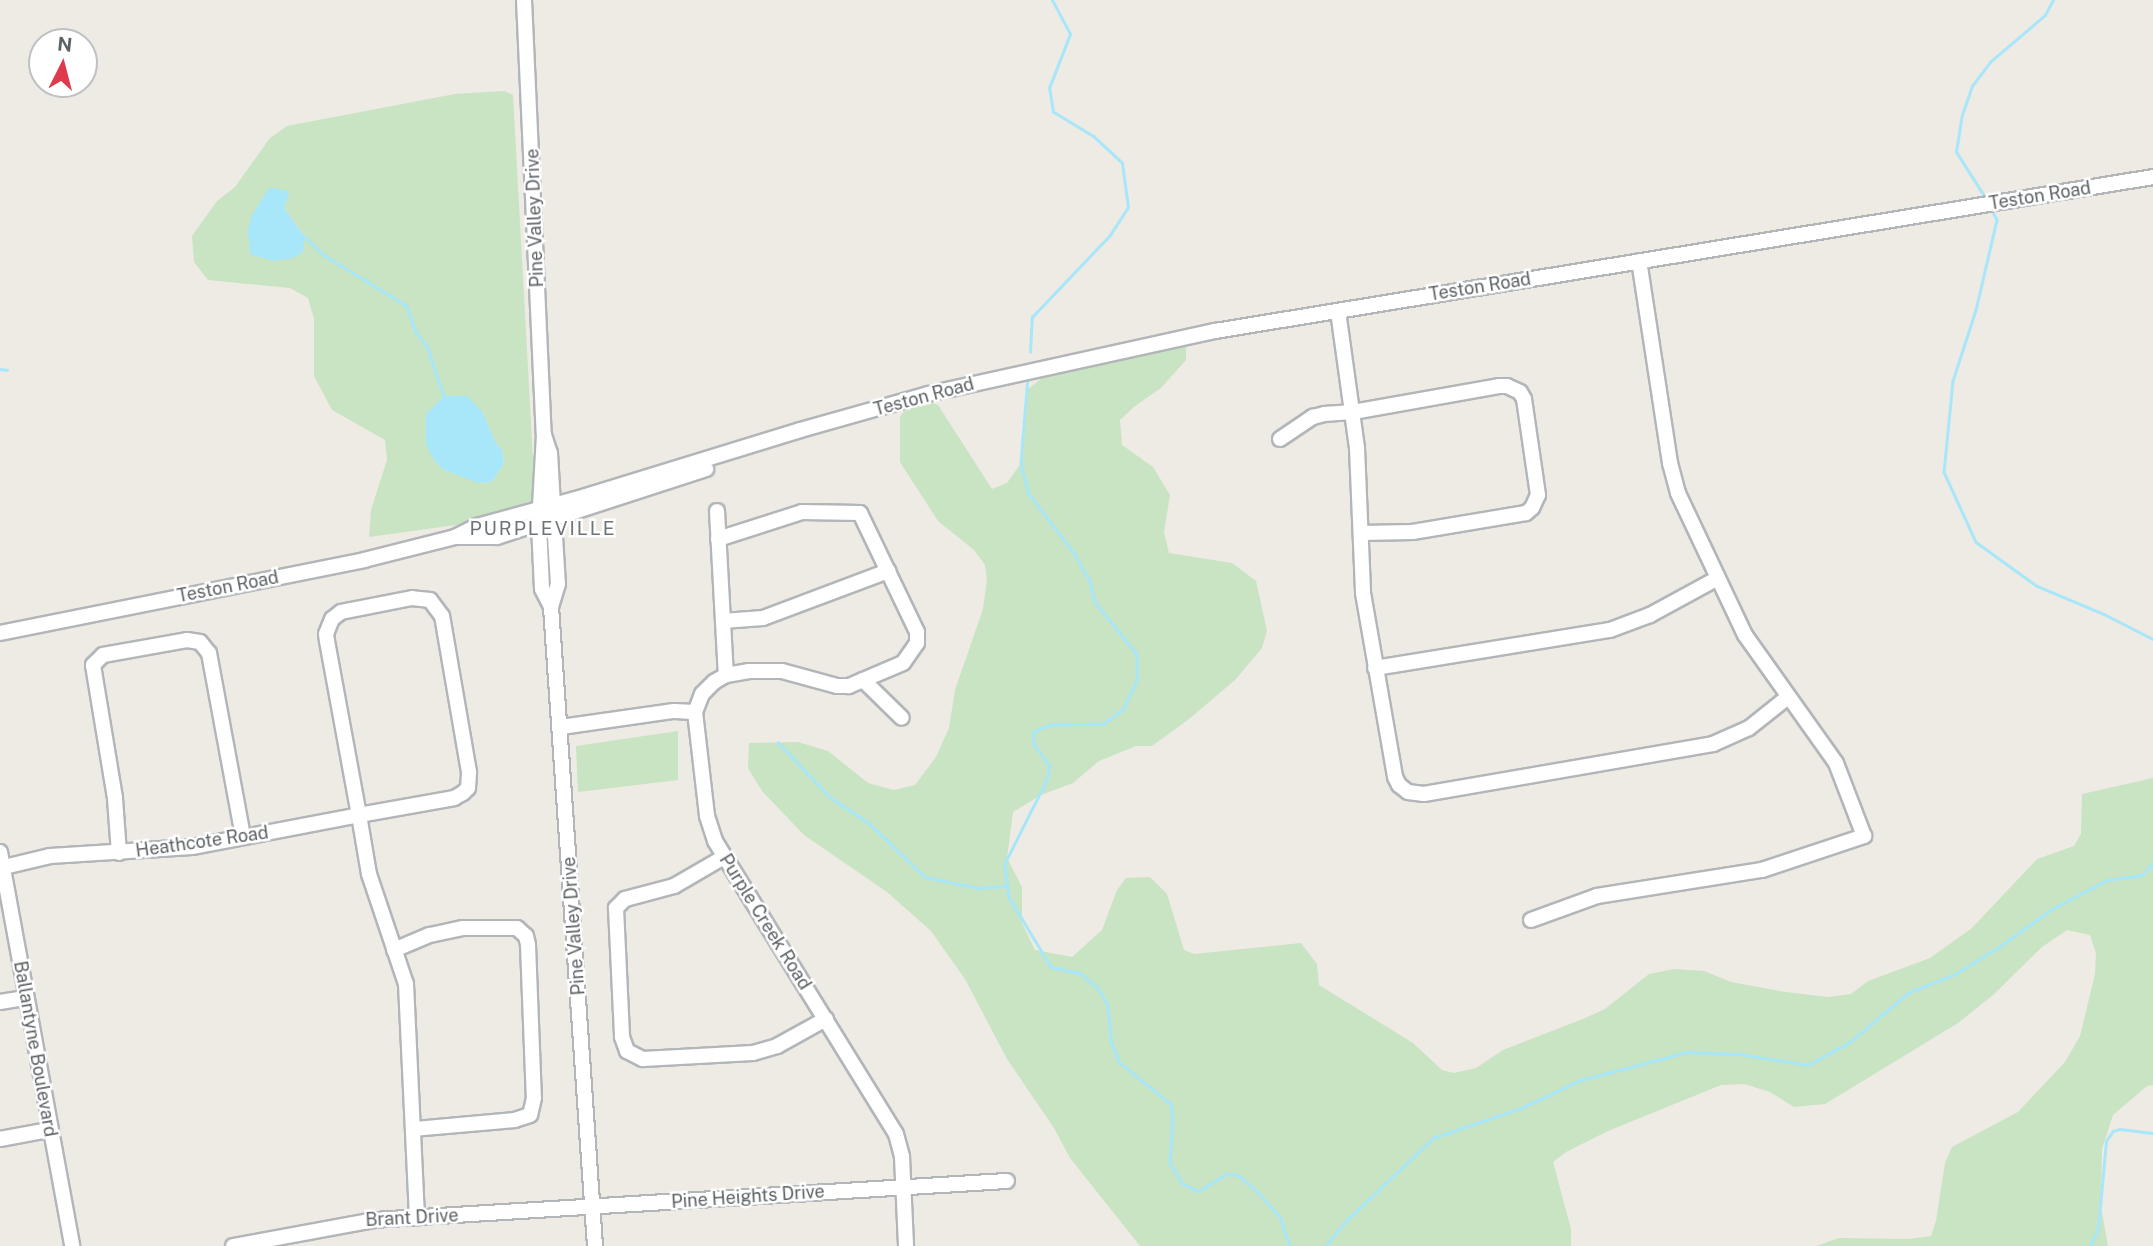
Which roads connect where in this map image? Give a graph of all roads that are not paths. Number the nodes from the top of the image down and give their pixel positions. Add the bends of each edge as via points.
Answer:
1 (524, 0) edge
2 (2153, 177) edge
3 (1639, 261) junction
4 (1338, 311) junction
5 (1353, 412) junction
6 (814, 428) junction
7 (1280, 439) dead end
8 (546, 507) junction
9 (717, 511) dead end
10 (546, 523) junction
11 (1361, 533) junction
12 (455, 537) junction
13 (718, 539) junction
14 (888, 571) junction
15 (1718, 578) junction
16 (723, 621) junction
17 (0, 633) edge
18 (1375, 668) junction
19 (726, 675) junction
20 (863, 680) junction
21 (1787, 697) junction
22 (695, 712) junction
23 (902, 718) dead end
24 (561, 727) junction
25 (359, 815) junction
26 (243, 837) junction
27 (0, 852) edge
28 (119, 853) junction
29 (724, 857) junction
30 (1, 868) edge
31 (1531, 920) dead end
32 (394, 950) junction
33 (26, 998) junction
34 (0, 1002) edge
35 (826, 1019) junction
36 (415, 1129) junction
37 (50, 1130) junction
38 (0, 1139) edge
39 (1007, 1181) dead end
40 (903, 1187) junction
41 (593, 1208) junction
42 (417, 1217) junction
43 (72, 1246) edge
44 (233, 1246) edge
45 (595, 1246) edge
46 (906, 1246) edge

1 - 8 street, Pine Valley Drive
2 - 3 street, Teston Road
3 - 4 street, Teston Road
3 - 15 street via 1673,478
4 - 5 street
4 - 6 street, Teston Road via 1215,331 928,394
5 - 7 street via 1313,417
5 - 11 street
5 - 11 street via 1499,386 1514,388 1524,398 1538,495 1526,513 1413,532
6 - 8 street, Teston Road
6 - 10 street, Teston Road via 802,436
8 - 10 street, Pine Valley Drive
8 - 12 street, Teston Road via 477,526
9 - 13 street
10 - 12 street, Teston Road via 497,537
10 - 24 street, Pine Valley Drive via 558,584 551,607
11 - 18 street via 1362,585
12 - 17 street, Teston Road via 364,560
13 - 14 street via 802,512 856,512 864,518
13 - 16 street
14 - 16 street via 763,618
14 - 20 street via 918,639 903,663
15 - 18 street via 1650,615 1610,630
15 - 21 street via 1745,635
16 - 19 street
18 - 21 street via 1395,777 1399,785 1416,794 1713,744 1740,733
19 - 20 street via 782,671 845,687
19 - 22 street via 702,694
20 - 23 street
21 - 31 street via 1836,763 1864,836 1762,870 1597,896
22 - 24 street
22 - 29 street, Purple Creek Road via 706,816
24 - 41 street, Pine Valley Drive
25 - 25 street via 454,798 468,788 442,616 430,600 412,598 341,612 327,627
25 - 26 street, Heathcote Road
25 - 32 street via 373,887
26 - 28 street, Heathcote Road
26 - 28 street via 209,653 200,642 187,640 103,654 93,665
27 - 30 street, Ballantyne Boulevard
28 - 30 street, Heathcote Road via 50,856
29 - 35 street, Purple Creek Road
29 - 35 street via 674,886 618,905 615,920 626,1051 643,1059 748,1054 777,1046
30 - 33 street, Ballantyne Boulevard
32 - 36 street via 407,993
32 - 36 street via 463,928 517,928 528,945 534,1098 530,1115
33 - 34 street
33 - 37 street, Ballantyne Boulevard
35 - 40 street, Purple Creek Road via 894,1127
36 - 42 street
37 - 38 street
37 - 43 street, Ballantyne Boulevard
39 - 40 street, Pine Heights Drive
40 - 41 street, Pine Heights Drive
40 - 46 street, Purple Creek Road
41 - 42 street, Brant Drive
41 - 45 street, Pine Valley Drive
42 - 44 street, Brant Drive via 353,1222

